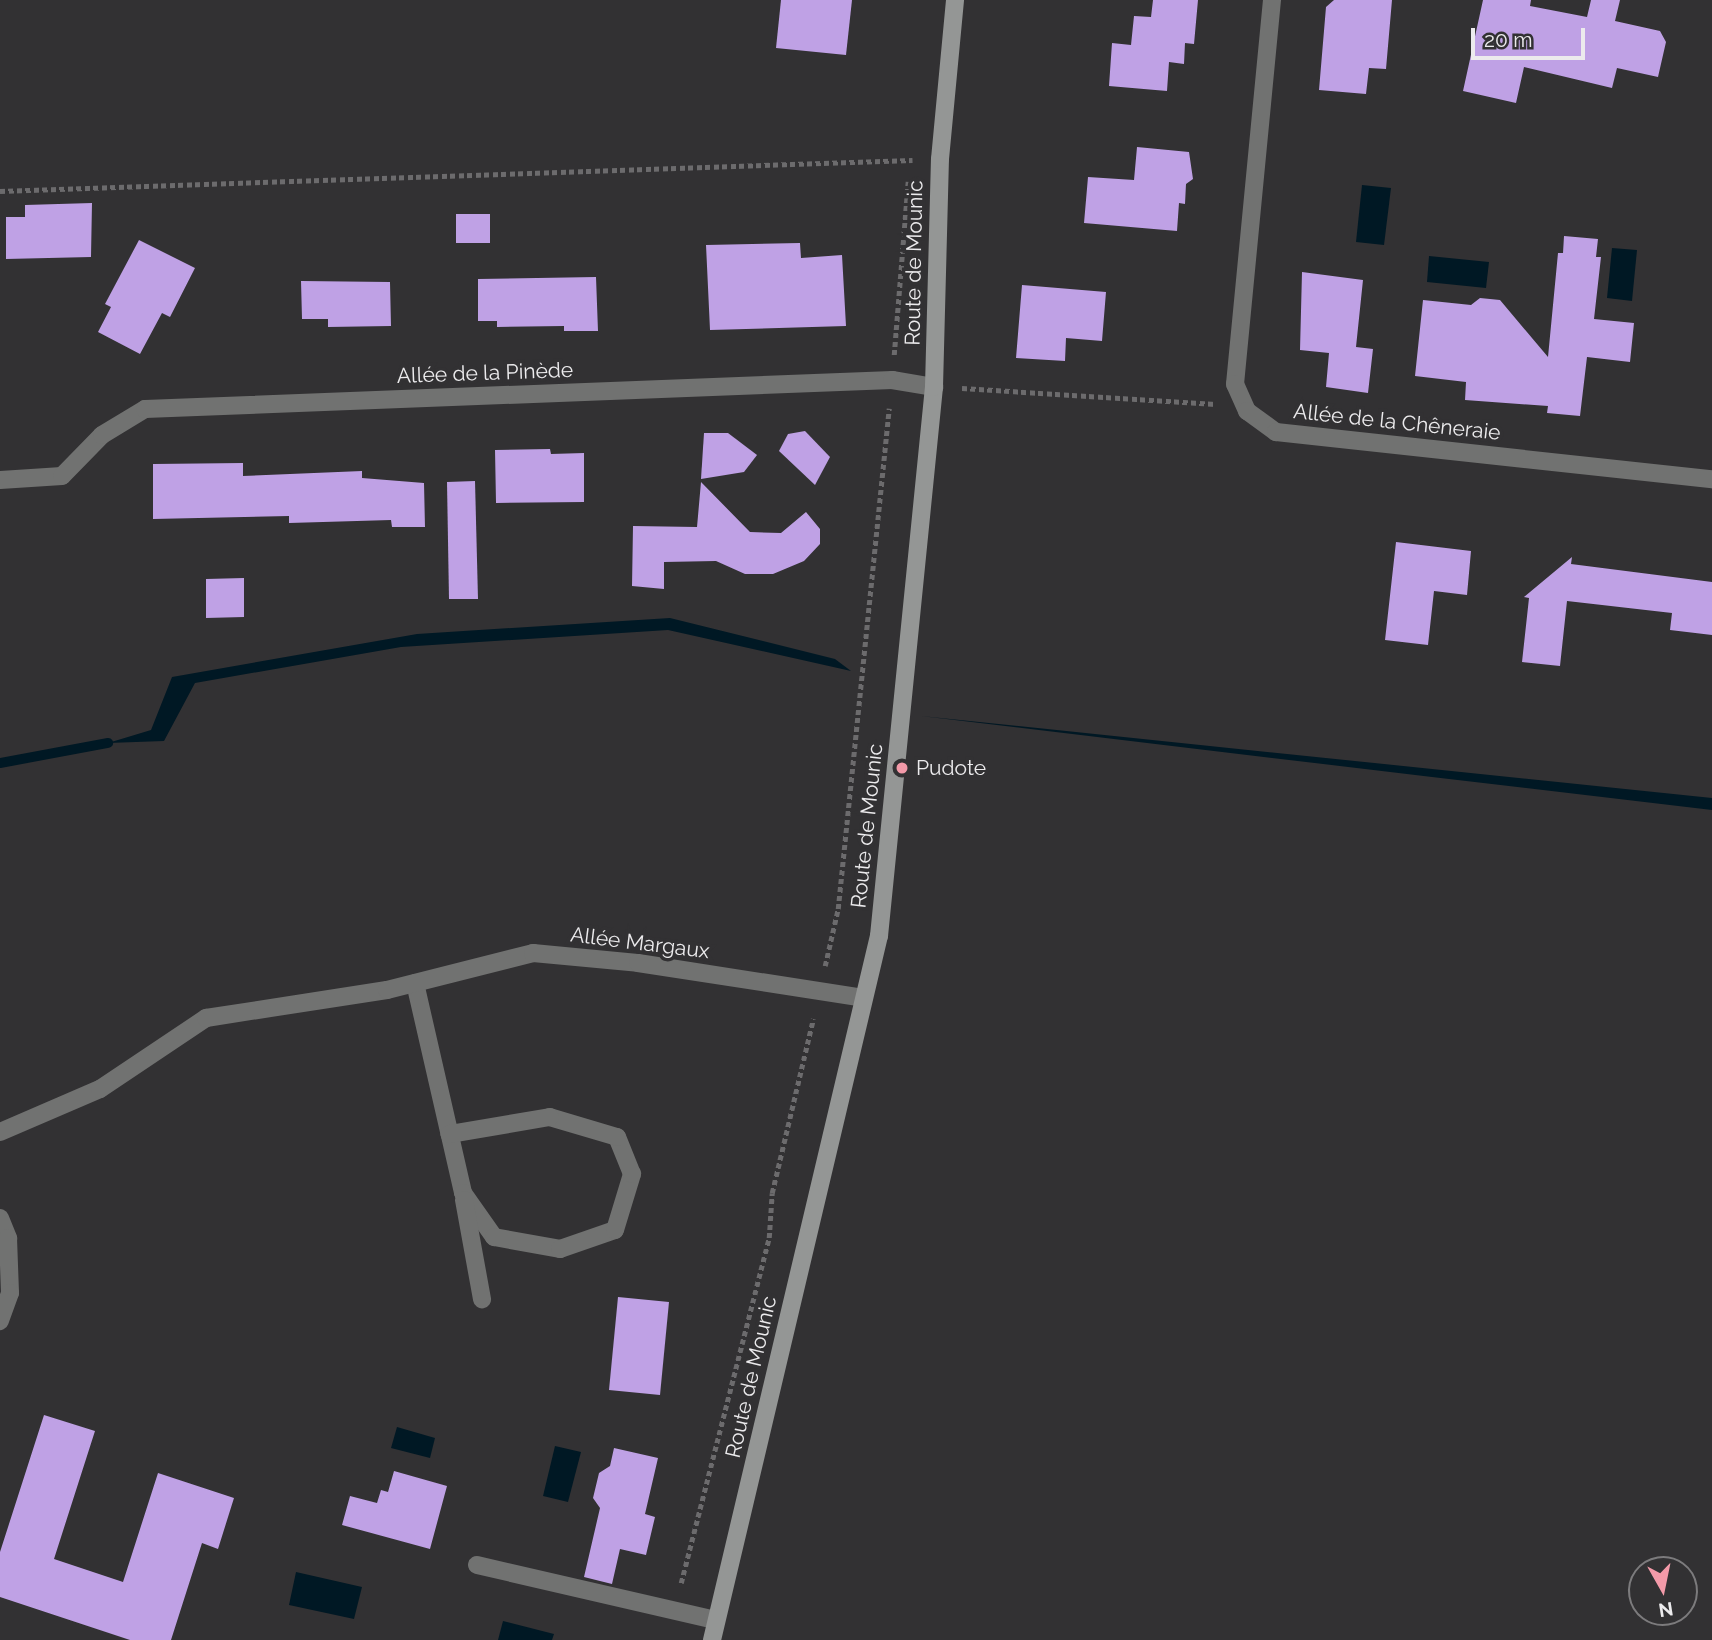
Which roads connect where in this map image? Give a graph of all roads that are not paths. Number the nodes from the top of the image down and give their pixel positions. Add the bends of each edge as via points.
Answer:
1 (955, 0) edge
2 (1272, 0) edge
3 (934, 387) junction
4 (1712, 479) edge
5 (0, 480) edge
6 (415, 983) junction
7 (863, 998) junction
8 (0, 1132) edge
9 (449, 1134) junction
10 (463, 1193) junction
11 (0, 1218) edge
12 (482, 1298) dead end
13 (0, 1321) edge
14 (477, 1565) dead end
15 (716, 1620) junction
16 (712, 1640) edge

1 - 3 main road, Route de Mounic via 940,159
2 - 4 street, Allée de la Chêneraie via 1235,384 1247,411 1276,432
3 - 5 street, Allée de la Pinède via 892,380 145,409 102,435 62,476
3 - 7 main road, Route de Mounic via 879,936
6 - 7 street, Allée Margaux via 533,953 638,963
6 - 8 street, Allée Margaux via 205,1018 100,1089
6 - 9 street
7 - 15 main road, Route de Mounic
9 - 10 street
9 - 10 street via 550,1117 617,1137 632,1174 615,1230 560,1249 494,1237
10 - 12 street
11 - 13 street via 8,1238 10,1293
14 - 15 street
15 - 16 main road, Route de Mounic

